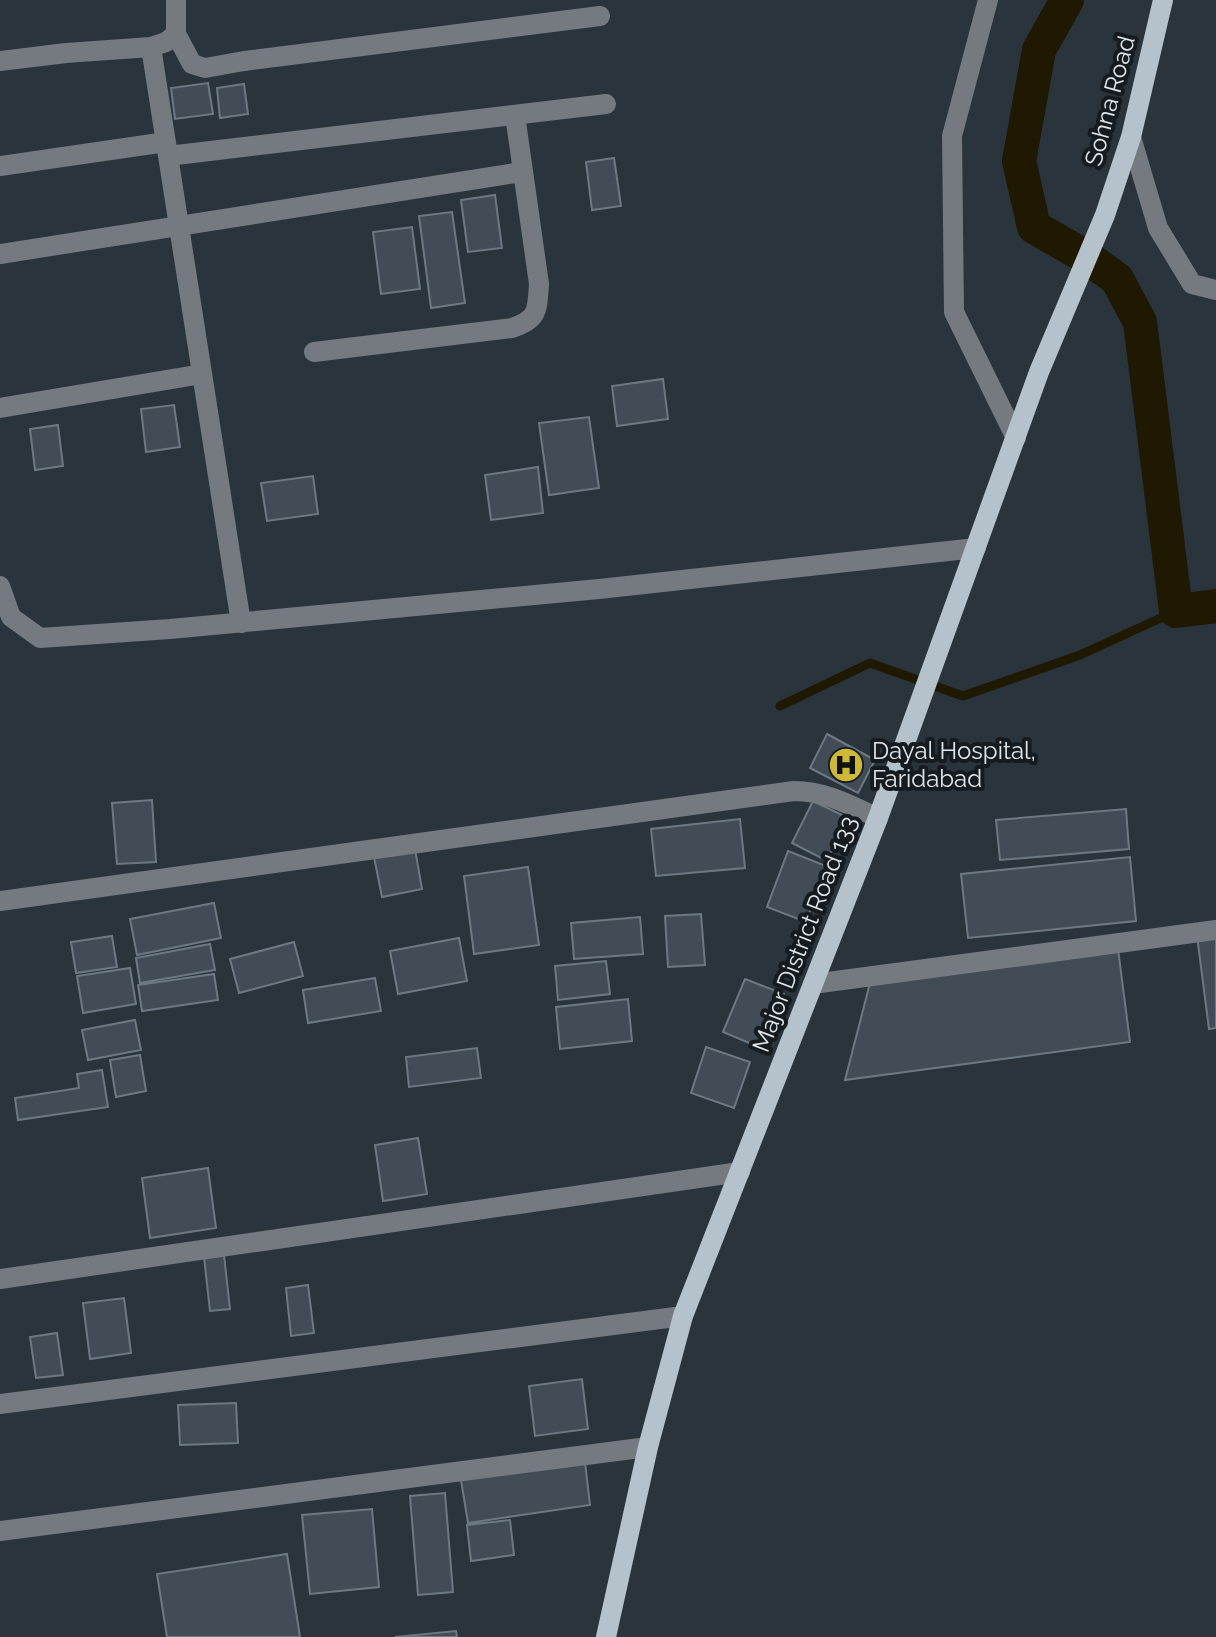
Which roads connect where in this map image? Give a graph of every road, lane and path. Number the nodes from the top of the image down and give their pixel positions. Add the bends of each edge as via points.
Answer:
1 (176, 0) edge
2 (988, 0) edge
3 (1163, 0) edge
4 (600, 16) dead end
5 (176, 34) junction
6 (151, 47) junction
7 (0, 61) edge
8 (606, 104) dead end
9 (515, 115) junction
10 (1131, 137) junction
11 (167, 149) junction
12 (0, 166) edge
13 (522, 172) junction
14 (1105, 215) joint
15 (179, 225) junction
16 (0, 254) edge
17 (1216, 290) edge
18 (314, 352) dead end
19 (202, 374) junction
20 (0, 408) edge
21 (1016, 438) junction
22 (976, 548) junction
23 (0, 586) edge
24 (241, 623) junction
25 (878, 818) junction
26 (0, 901) edge
27 (1216, 930) edge
28 (813, 984) junction
29 (740, 1172) junction
30 (0, 1279) edge
31 (683, 1316) junction
32 (0, 1404) edge
33 (648, 1447) junction
34 (0, 1531) edge
35 (606, 1637) edge

1 - 5 street
2 - 21 street via 952,136 954,312
3 - 10 main road, Sohna Road
4 - 5 street via 205,68 192,64
5 - 6 street
6 - 7 street
6 - 11 street
8 - 9 street
9 - 11 street
9 - 13 street
10 - 14 main road, Sohna Road
10 - 17 street via 1158,228 1192,284
11 - 12 street
11 - 15 street
13 - 15 street
13 - 18 street via 539,284 538,309 527,323
14 - 21 main road, Major District Road 133
15 - 16 street
15 - 19 street
19 - 20 street
19 - 24 street
21 - 22 main road, Major District Road 133
22 - 24 street
22 - 25 main road, Major District Road 133
23 - 24 street via 11,617 40,638
25 - 26 street via 828,795 794,791
25 - 28 main road, Major District Road 133
27 - 28 street
28 - 29 main road, Major District Road 133
29 - 30 street
29 - 31 main road, Major District Road 133
31 - 32 street
31 - 33 main road, Major District Road 133
33 - 34 street
33 - 35 main road, Major District Road 133

